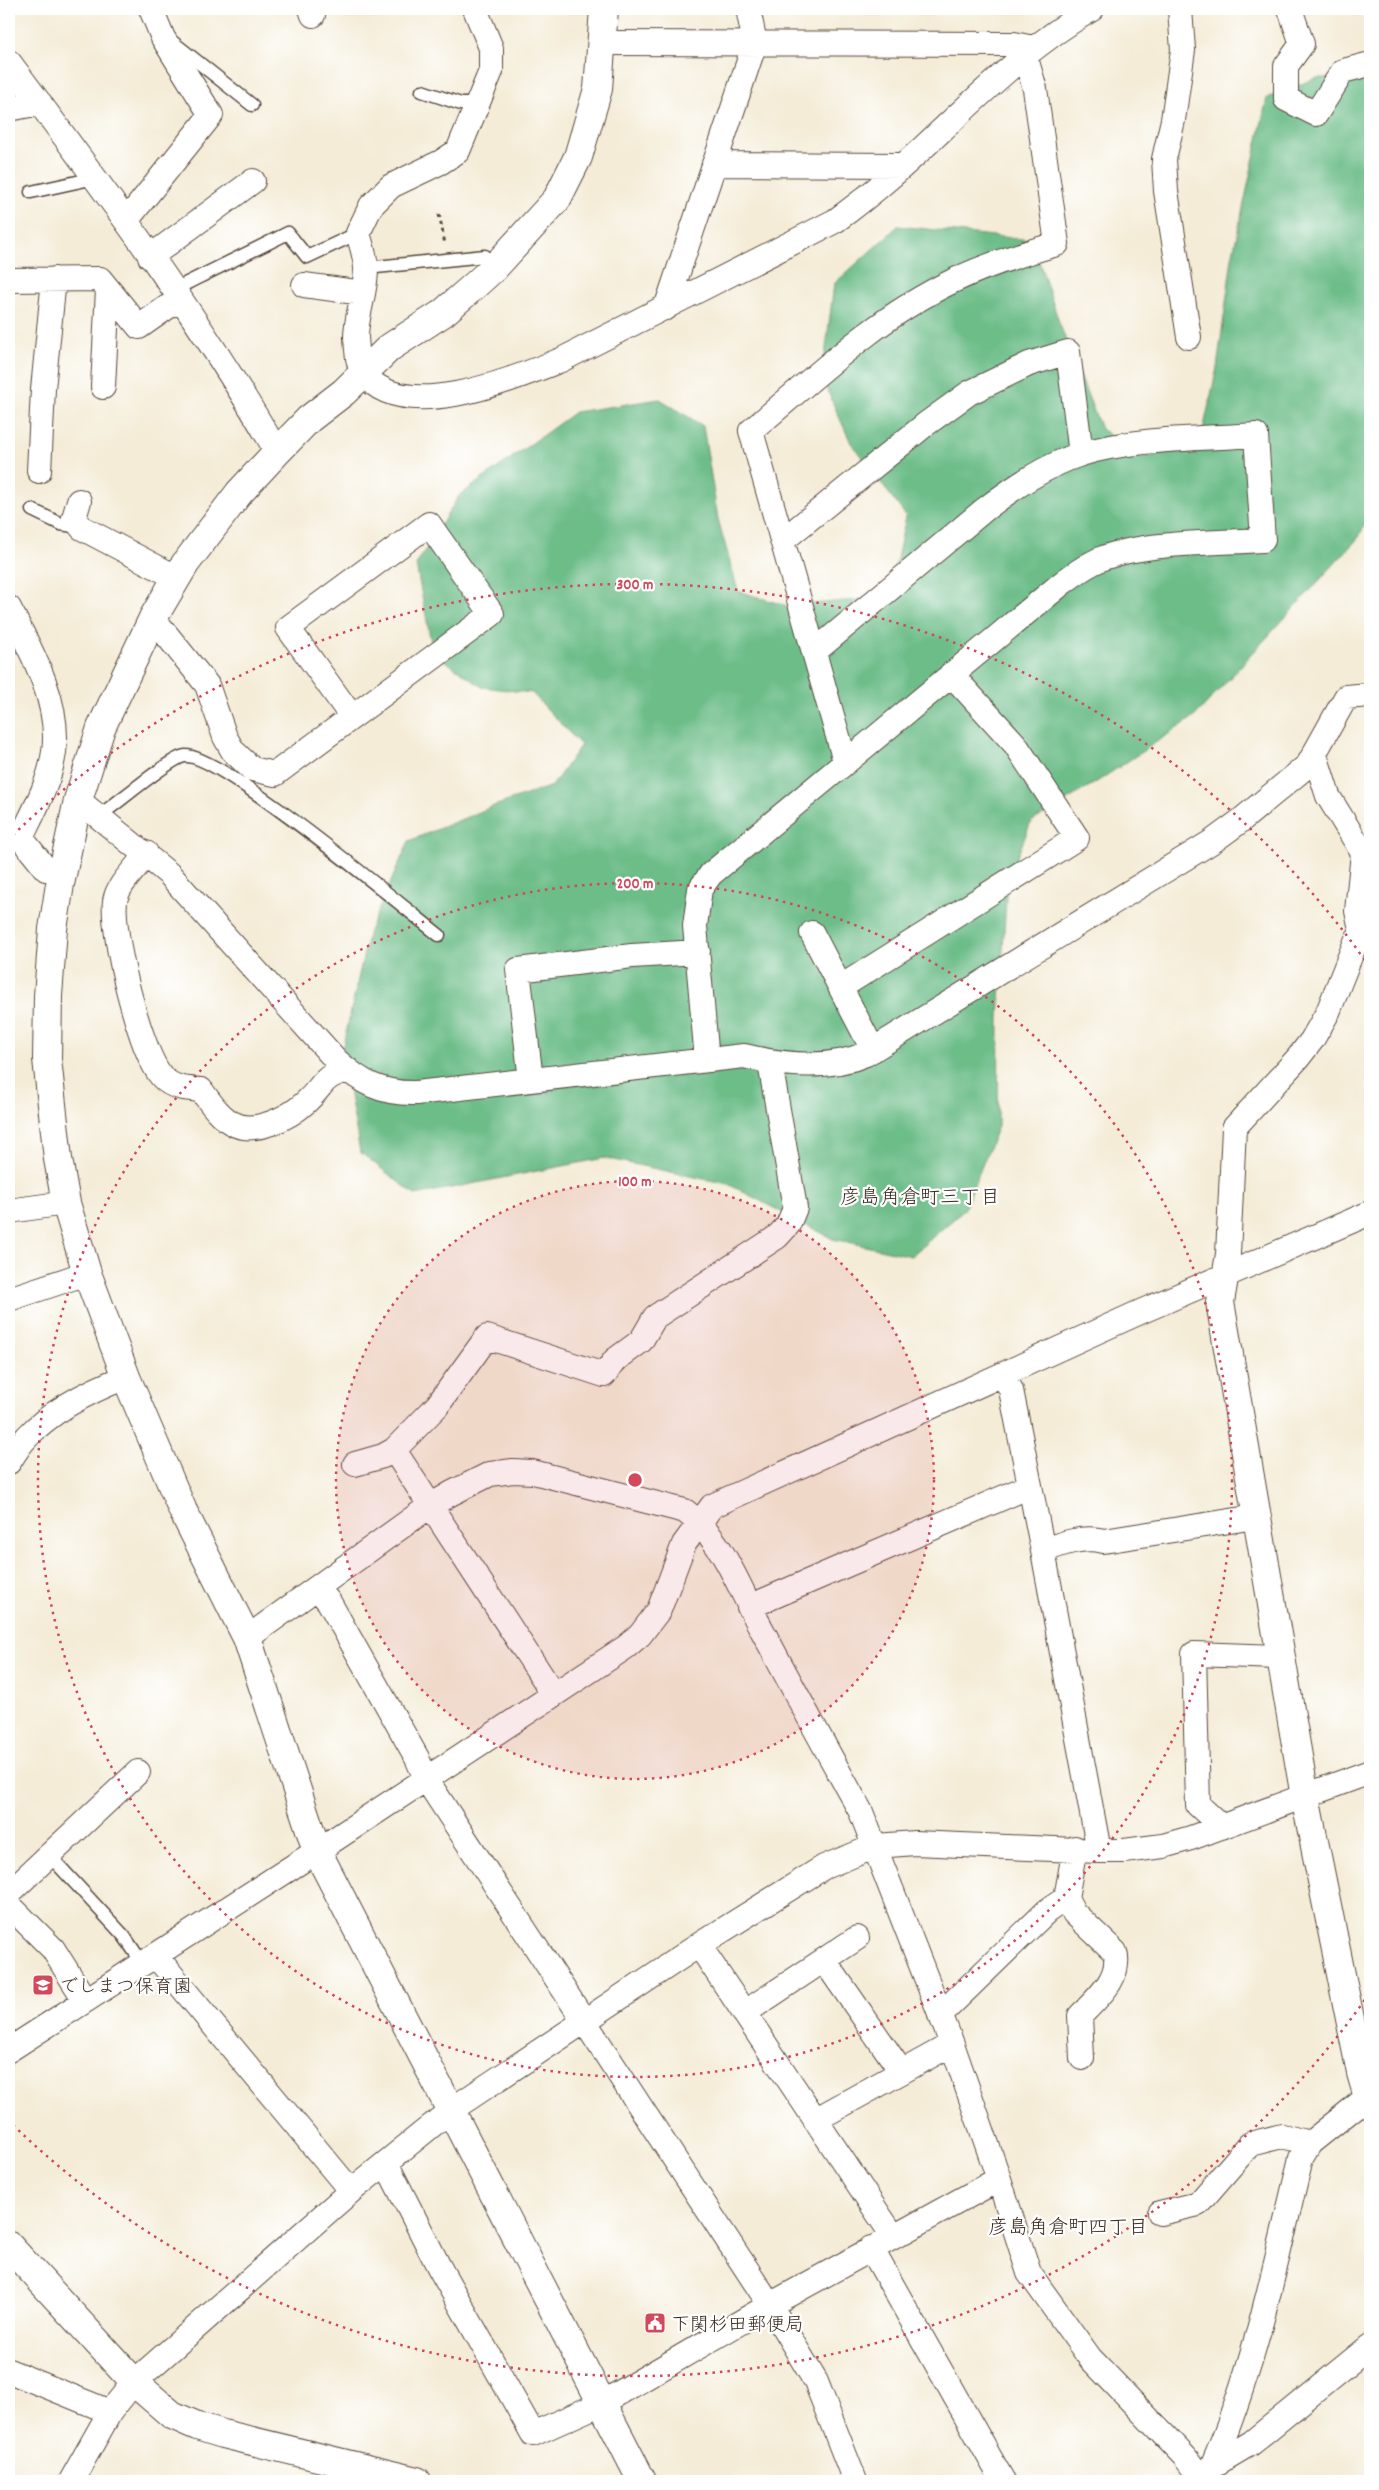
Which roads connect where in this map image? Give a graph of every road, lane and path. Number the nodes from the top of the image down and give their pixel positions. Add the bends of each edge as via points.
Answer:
1 (151, 9) edge
2 (475, 9) edge
3 (604, 9) edge
4 (748, 9) edge
5 (1092, 9) edge
6 (1180, 9) edge
7 (1290, 9) edge
8 (163, 38) junction
9 (603, 43) junction
10 (755, 44) junction
11 (1029, 52) junction
12 (9, 62) edge
13 (1370, 64) edge
14 (422, 91) dead end
15 (40, 103) junction
16 (478, 104) junction
17 (252, 105) dead end
18 (9, 108) edge
19 (714, 164) junction
20 (903, 165) junction
21 (95, 178) junction
22 (253, 181) dead end
23 (30, 192) dead end
24 (439, 214) dead end
25 (126, 221) junction
26 (358, 232) junction
27 (485, 256) dead end
28 (150, 257) junction
29 (447, 259) junction
30 (366, 268) junction
31 (54, 279) junction
32 (9, 280) edge
33 (304, 285) dead end
34 (108, 288) junction
35 (363, 293) junction
36 (176, 294) junction
37 (666, 308) junction
38 (1189, 337) dead end
39 (363, 374) junction
40 (103, 387) dead end
41 (278, 452) junction
42 (1081, 454) junction
43 (39, 471) dead end
44 (79, 501) dead end
45 (32, 510) dead end
46 (82, 528) junction
47 (782, 541) junction
48 (164, 571) dead end
49 (9, 608) edge
50 (153, 618) junction
51 (814, 652) junction
52 (951, 674) junction
53 (1370, 695) edge
54 (352, 717) junction
55 (1315, 755) junction
56 (845, 761) junction
57 (87, 808) junction
58 (146, 853) junction
59 (46, 868) dead end
60 (1366, 930) edge
61 (812, 933) dead end
62 (439, 935) dead end
63 (698, 952) junction
64 (841, 987) junction
65 (873, 1050) junction
66 (708, 1060) junction
67 (770, 1063) junction
68 (348, 1070) junction
69 (531, 1080) junction
70 (66, 1203) junction
71 (9, 1211) edge
72 (1370, 1213) edge
73 (87, 1272) junction
74 (1224, 1278) junction
75 (9, 1300) edge
76 (1003, 1374) junction
77 (126, 1377) junction
78 (394, 1450) junction
79 (9, 1462) edge
80 (355, 1464) dead end
81 (1030, 1486) junction
82 (430, 1506) junction
83 (1256, 1517) junction
84 (699, 1522) junction
85 (1043, 1551) junction
86 (317, 1588) junction
87 (749, 1607) junction
88 (247, 1638) junction
89 (1279, 1657) junction
90 (550, 1696) junction
91 (138, 1772) dead end
92 (1370, 1772) edge
93 (426, 1779) junction
94 (1305, 1797) junction
95 (1222, 1827) junction
96 (876, 1846) junction
97 (1075, 1848) junction
98 (317, 1851) junction
99 (1099, 1851) junction
100 (49, 1855) junction
101 (9, 1893) edge
102 (1066, 1898) junction
103 (9, 1905) edge
104 (857, 1938) dead end
105 (699, 1945) junction
106 (150, 1960) junction
107 (824, 1960) junction
108 (85, 2000) junction
109 (744, 2013) junction
110 (940, 2015) junction
111 (584, 2021) junction
112 (952, 2044) junction
113 (9, 2050) edge
114 (1082, 2058) dead end
115 (901, 2071) junction
116 (1370, 2098) edge
117 (451, 2110) junction
118 (815, 2120) junction
119 (1310, 2143) junction
120 (386, 2163) junction
121 (999, 2179) junction
122 (352, 2191) junction
123 (1160, 2213) dead end
124 (892, 2236) junction
125 (9, 2246) edge
126 (871, 2248) junction
127 (770, 2305) junction
128 (1370, 2346) edge
129 (9, 2371) edge
130 (134, 2382) junction
131 (602, 2404) junction
132 (110, 2412) junction
133 (1202, 2476) edge
134 (71, 2481) edge
135 (417, 2481) edge
136 (642, 2481) edge
137 (855, 2481) edge
138 (1003, 2481) edge

1 - 8 street
2 - 16 street via 488,38 492,61 488,82
3 - 9 street
4 - 10 street
5 - 11 street
6 - 38 street via 1183,50 1164,159
7 - 13 street via 1302,44 1286,66 1286,99 1316,114 1343,71
8 - 17 lane via 174,43
8 - 25 street via 211,115
9 - 10 street
9 - 39 street via 598,89 588,125 578,157 557,199 474,286 443,312 389,348
10 - 11 street via 1014,44
10 - 19 street
11 - 20 street
11 - 47 street via 1056,244 994,262 912,304 863,338 751,431
12 - 15 street
14 - 16 lane via 461,104
15 - 18 street
15 - 21 street
16 - 26 street via 458,151 391,186 372,206
19 - 20 street
19 - 37 street
20 - 37 street via 835,221
21 - 23 lane
21 - 25 street
22 - 28 street
24 - 29 path
25 - 28 street
26 - 30 street
26 - 36 lane via 308,257 288,233
27 - 29 lane
28 - 36 street
29 - 30 lane
30 - 35 street
31 - 32 street
31 - 34 street via 100,279
31 - 43 street
33 - 35 street
34 - 36 street via 140,327
34 - 40 street
35 - 39 street via 356,335
36 - 41 street via 226,366
37 - 39 street via 560,360 514,378 461,392 431,397 403,396 385,391
39 - 41 street via 310,419
41 - 50 street via 239,493 185,564
42 - 47 street via 1068,352 1029,364 969,393
42 - 51 street via 1051,466 1005,494
42 - 52 street via 1141,444 1256,435 1263,540 1126,551 1103,558 1060,584
44 - 46 street via 74,518
45 - 46 lane via 62,524
46 - 48 street
47 - 51 street
49 - 59 street via 50,698 53,717 54,752 41,796 21,838
50 - 54 street via 207,685 225,737 233,751 252,769 275,774
50 - 57 street via 101,728
51 - 56 street
52 - 56 street
52 - 64 street via 1015,744 1077,838
53 - 55 street via 1346,696
54 - 54 street via 492,614 430,524 288,628
55 - 60 street via 1328,796 1363,853 1357,911
55 - 65 street via 1270,798 1213,841
56 - 63 street via 711,874 700,889 696,906
57 - 58 street
57 - 62 lane via 107,810 179,757 200,758 264,799
57 - 70 street via 60,884 48,996 47,1059
58 - 68 street via 169,874
58 - 68 street via 117,895 116,927 136,1017 149,1054 162,1078 182,1088 200,1090 224,1118 239,1126 250,1126 271,1122 294,1112 330,1074
60 - 74 street via 1357,939 1328,1012 1312,1040 1234,1128
61 - 64 street
63 - 66 street
63 - 69 street via 632,956 518,970
64 - 65 street
65 - 67 street via 849,1062
66 - 67 street via 744,1056
66 - 69 street
67 - 78 street via 794,1208 788,1225 716,1280 655,1317 641,1341 615,1360 604,1375 487,1337 437,1406
68 - 69 street via 353,1076 393,1094
70 - 71 street
70 - 73 street
72 - 74 street
73 - 75 street
73 - 77 street
74 - 76 street
74 - 83 street via 1220,1302
76 - 81 street via 1011,1390
76 - 84 street via 712,1506
77 - 79 street via 102,1386 37,1426
77 - 88 street via 183,1511
78 - 80 street
78 - 82 street
81 - 85 street
81 - 87 street
82 - 84 street via 484,1477 513,1471 533,1472 685,1512
82 - 86 street
82 - 90 street via 545,1680
83 - 85 street via 1104,1541 1092,1538 1059,1544
83 - 89 street
84 - 87 street via 720,1548
84 - 90 street via 684,1544 659,1610 640,1636
85 - 99 street
86 - 88 street
86 - 93 street via 329,1602
87 - 96 street via 861,1812
88 - 98 street
89 - 94 street
89 - 95 street via 1194,1654 1198,1805
90 - 93 street
91 - 100 street
92 - 94 street
93 - 98 street
93 - 111 street
94 - 95 street
94 - 116 street via 1361,2073
95 - 99 street via 1163,1846
96 - 97 street via 915,1843
96 - 105 street via 824,1867
96 - 110 street
97 - 99 street
97 - 102 street
98 - 106 street
98 - 117 street
100 - 101 street
100 - 106 lane
102 - 110 street via 1047,1911
102 - 114 street via 1074,1913 1115,1952 1117,1960 1115,1974 1080,2016
103 - 108 street via 53,1949
104 - 107 street
105 - 109 street
105 - 111 street
106 - 108 street
106 - 122 street
107 - 109 street
107 - 115 street
108 - 113 street
109 - 118 street
110 - 112 street
111 - 117 street
111 - 127 street
112 - 115 street
112 - 121 street
115 - 118 street
116 - 119 street
117 - 120 street
117 - 131 street
118 - 124 street
119 - 123 street via 1282,2136 1250,2144 1198,2204
119 - 133 street via 1301,2158 1266,2304 1230,2426
120 - 122 street
120 - 131 street via 439,2267 533,2434
121 - 124 street
121 - 133 street via 1029,2273 1090,2358
122 - 130 street
124 - 126 street
125 - 130 street
126 - 127 street
126 - 138 street
127 - 131 street
127 - 137 street via 816,2382
128 - 133 street via 1251,2443
129 - 132 street
130 - 132 street
130 - 135 street via 172,2415 196,2426
131 - 136 street
132 - 134 street

